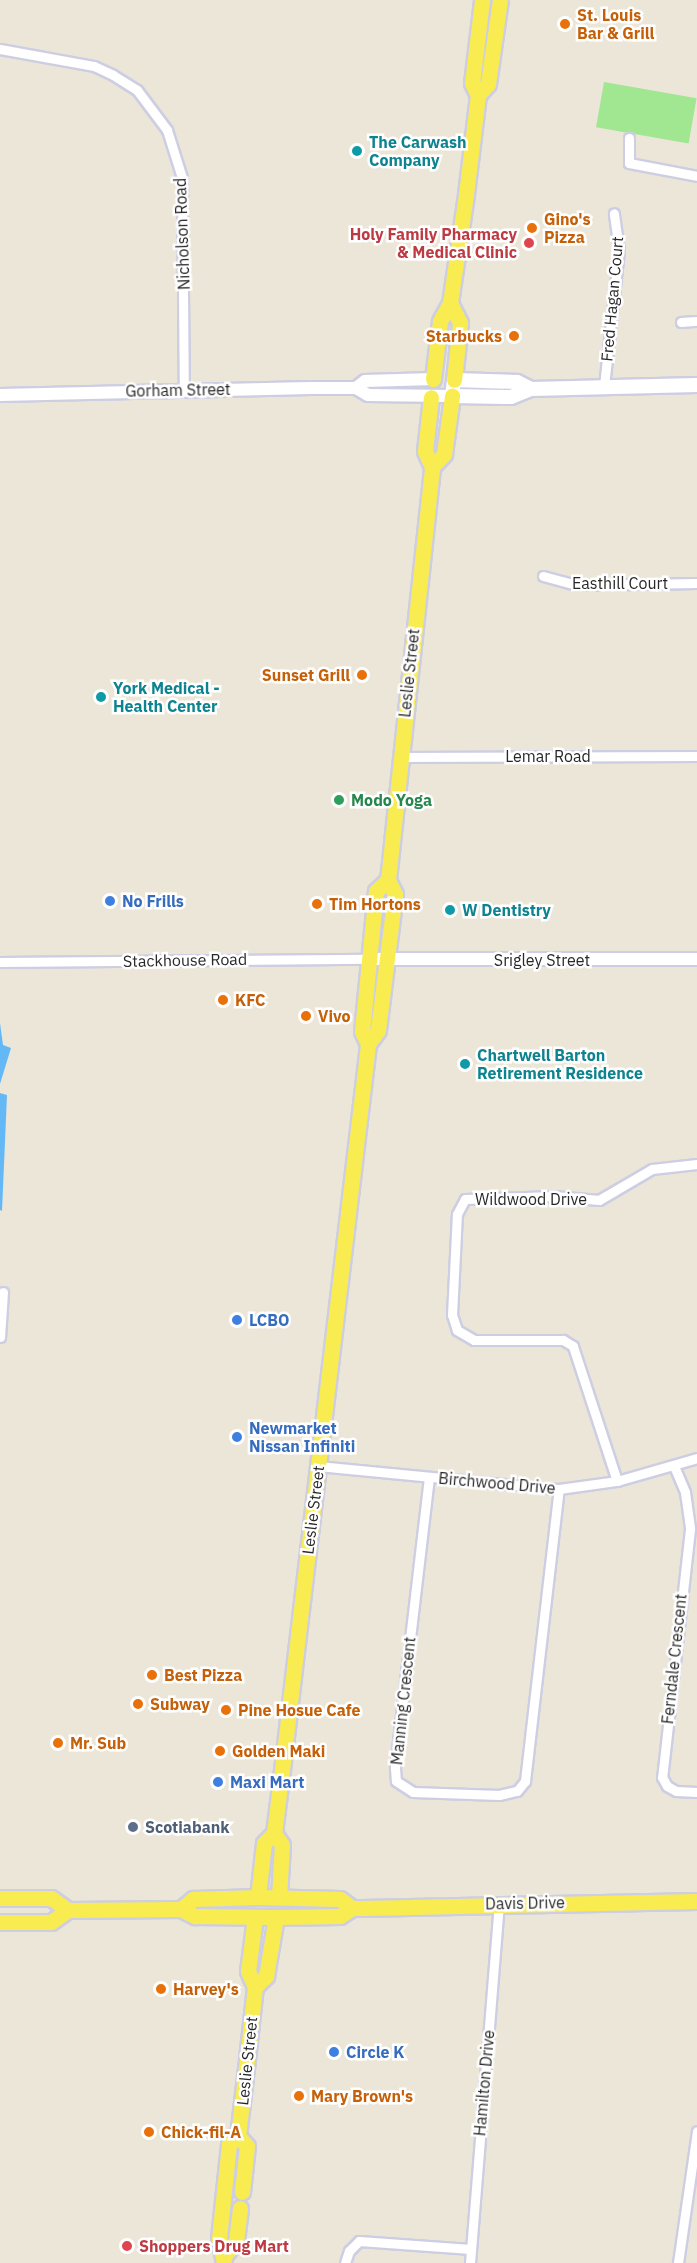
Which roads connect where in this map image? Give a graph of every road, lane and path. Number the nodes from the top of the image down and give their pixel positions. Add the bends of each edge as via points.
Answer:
1 (482, 0) edge
2 (500, 0) edge
3 (0, 49) edge
4 (478, 95) junction
5 (629, 138) dead end
6 (697, 176) edge
7 (614, 213) dead end
8 (450, 303) junction
9 (697, 321) edge
10 (681, 322) dead end
11 (433, 379) junction
12 (454, 380) junction
13 (697, 385) edge
14 (604, 386) junction
15 (356, 388) junction
16 (531, 389) junction
17 (184, 390) junction
18 (0, 395) edge
19 (452, 396) junction
20 (431, 397) junction
21 (432, 468) junction
22 (543, 576) dead end
23 (697, 583) edge
24 (697, 756) edge
25 (400, 757) junction
26 (388, 880) junction
27 (370, 959) junction
28 (697, 959) edge
29 (387, 960) junction
30 (0, 962) edge
31 (368, 1044) junction
32 (697, 1164) edge
33 (3, 1292) dead end
34 (0, 1336) edge
35 (697, 1458) edge
36 (318, 1466) junction
37 (674, 1466) junction
38 (429, 1477) junction
39 (616, 1481) junction
40 (560, 1489) junction
41 (697, 1792) edge
42 (274, 1833) junction
43 (258, 1897) junction
44 (279, 1897) junction
45 (0, 1898) edge
46 (697, 1901) edge
47 (499, 1902) junction
48 (352, 1908) junction
49 (182, 1909) junction
50 (68, 1910) junction
51 (255, 1917) junction
52 (276, 1917) junction
53 (0, 1922) edge
54 (255, 1987) junction
55 (697, 2131) edge
56 (238, 2136) junction
57 (242, 2192) joint
58 (240, 2208) joint
59 (471, 2249) junction
60 (224, 2259) edge
61 (345, 2263) edge
62 (470, 2263) edge
63 (678, 2263) edge

1 - 4 main road, Leslie Street via 472,83
2 - 4 main road, Leslie Street via 488,84
3 - 17 street, Nicholson Road via 94,66 113,75 137,90 166,130 182,178
4 - 8 main road, Leslie Street
5 - 6 street via 629,163
7 - 14 street, Fred Hagan Court via 619,250
8 - 11 main road, Leslie Street via 440,321
8 - 12 main road, Leslie Street via 460,323
9 - 10 street
11 - 12 street, Gorham Street
11 - 15 street, Gorham Street via 365,381
11 - 20 main road, Leslie Street
12 - 16 main road, Gorham Street via 517,382
12 - 19 main road, Leslie Street
13 - 14 main road, Gorham Street
14 - 16 main road, Gorham Street
15 - 17 street, Gorham Street
15 - 20 street, Gorham Street via 368,395
16 - 19 main road, Gorham Street via 511,397
17 - 18 street, Gorham Street
19 - 20 street, Gorham Street
19 - 21 main road, Leslie Street via 444,454
20 - 21 main road, Leslie Street via 425,451
21 - 25 main road, Leslie Street
22 - 23 street, Easthill Court via 577,585
24 - 25 street, Lemar Road
25 - 26 main road, Leslie Street
26 - 27 main road, Leslie Street via 376,891
26 - 29 main road, Leslie Street via 395,894
27 - 29 street, Srigley Street
27 - 30 street, Stackhouse Road
27 - 31 main road, Leslie Street via 362,1030
28 - 29 street, Srigley Street
29 - 31 main road, Leslie Street via 378,1030
31 - 36 main road, Leslie Street
32 - 39 street, Wildwood Drive via 652,1169 599,1200 554,1196 465,1199 457,1214 452,1315 457,1330 474,1340 563,1340 573,1346
33 - 34 street
35 - 37 street, Birchwood Drive
36 - 38 street, Birchwood Drive
36 - 42 main road, Leslie Street
37 - 39 street, Birchwood Drive
37 - 41 street, Ferndale Crescent via 685,1492 690,1529 662,1777 676,1791
38 - 40 street, Birchwood Drive
38 - 40 street, Manning Crescent via 395,1768 396,1780 413,1792 499,1795 517,1791 525,1781
39 - 40 street, Birchwood Drive
42 - 43 main road, Leslie Street via 264,1843
42 - 44 main road, Leslie Street via 282,1845
43 - 44 main road, Davis Drive
43 - 49 main road, Davis Drive via 193,1899
43 - 51 main road, Leslie Street
44 - 48 main road, Davis Drive via 340,1899
44 - 52 main road, Leslie Street
45 - 50 main road, Davis Drive via 51,1898
46 - 47 main road, Davis Drive
47 - 48 main road, Davis Drive
47 - 59 street, Hamilton Drive
48 - 52 main road, Davis Drive via 340,1916
49 - 50 main road, Davis Drive
49 - 51 main road, Davis Drive via 195,1916
50 - 53 main road, Davis Drive via 51,1922
51 - 52 main road, Davis Drive
51 - 54 main road, Leslie Street via 248,1971
52 - 54 main road, Leslie Street via 266,1976
54 - 56 main road, Leslie Street
55 - 63 street
56 - 57 main road, Leslie Street via 248,2147
56 - 60 main road, Leslie Street via 229,2144 219,2238
57 - 58 main road, Leslie Street
58 - 60 main road, Leslie Street via 236,2241
59 - 61 street via 359,2241 349,2251
59 - 62 street, Hamilton Drive

